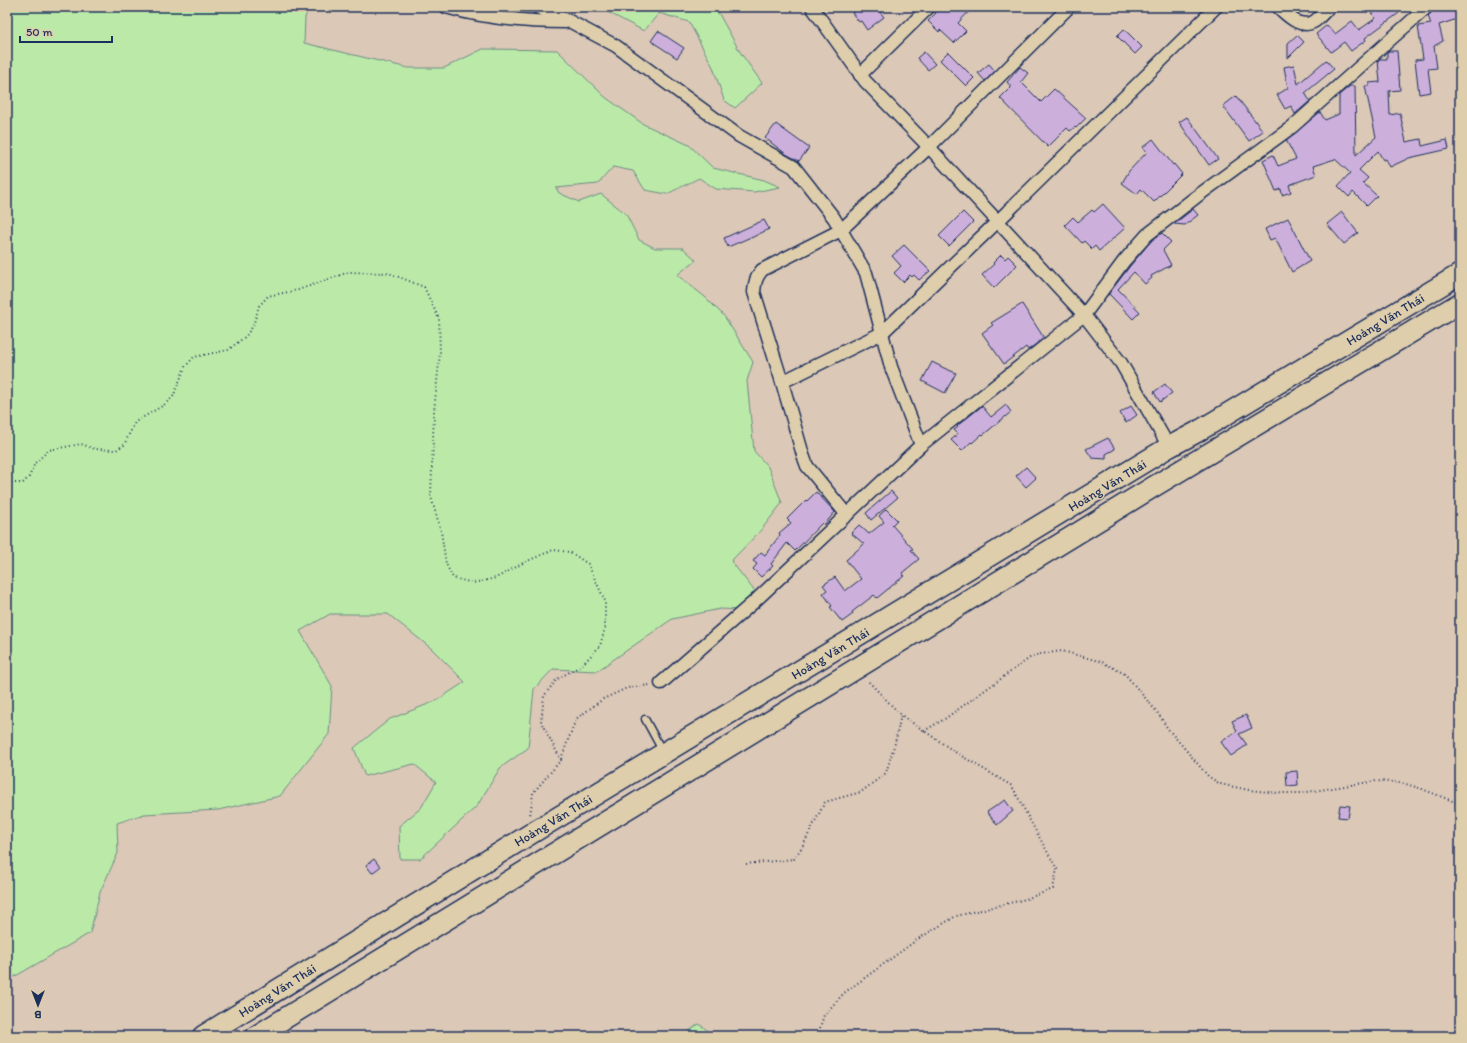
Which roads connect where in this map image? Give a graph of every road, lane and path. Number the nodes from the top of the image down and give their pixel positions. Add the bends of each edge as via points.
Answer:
1 (446, 7) edge
2 (536, 7) edge
3 (812, 7) edge
4 (929, 7) edge
5 (1069, 7) edge
6 (1216, 7) edge
7 (1278, 7) edge
8 (1330, 7) edge
9 (1427, 7) edge
10 (571, 22) junction
11 (860, 74) junction
12 (929, 147) junction
13 (998, 222) junction
14 (841, 230) junction
15 (1460, 274) edge
16 (1460, 303) edge
17 (1084, 315) junction
18 (882, 333) junction
19 (782, 382) junction
20 (921, 446) junction
21 (1169, 447) junction
22 (1183, 469) junction
23 (7, 483) edge
24 (847, 515) junction
25 (857, 668) junction
26 (661, 683) joint
27 (901, 715) junction
28 (645, 719) dead end
29 (924, 731) junction
30 (664, 753) junction
31 (561, 760) junction
32 (1460, 804) edge
33 (532, 833) junction
34 (746, 864) dead end
35 (203, 1036) edge
36 (256, 1036) edge
37 (820, 1036) edge

1 - 10 street via 530,22
2 - 10 street
3 - 11 street
4 - 11 street
5 - 12 street
6 - 13 street
7 - 8 street via 1291,20 1301,23 1316,20
9 - 17 street via 1292,127 1147,235
10 - 14 street via 616,46 739,136 794,167
11 - 12 street
12 - 13 street
12 - 14 street
13 - 17 street
13 - 18 street
14 - 18 street via 866,272
14 - 19 street via 762,270 757,276 754,292
15 - 21 main road, Hoàng Văn Thái
16 - 22 main road, Hoàng Văn Thái
17 - 20 street
17 - 21 street via 1121,363
18 - 19 street
18 - 20 street via 891,367
19 - 24 street via 807,466
20 - 24 street
21 - 22 main road
21 - 30 main road, Hoàng Văn Thái
22 - 25 main road, Hoàng Văn Thái
23 - 31 path via 23,483 30,477 35,463 49,450 81,444 116,450 124,445 135,422 173,397 185,367 194,357 228,350 246,336 253,326 259,306 268,296 298,290 349,272 389,272 424,287 439,319 440,353 434,411 431,497 441,531 446,564 453,578 472,584 496,578 553,550 570,552 588,564 605,601 605,628 600,646 582,665 557,679 544,696 540,722
24 - 26 street via 755,601
25 - 27 path
25 - 36 main road, Hoàng Văn Thái
26 - 31 path via 627,688 603,699 576,720
27 - 29 path
27 - 34 path via 886,773 861,792 825,802 794,859
28 - 30 lane
29 - 32 path via 1034,655 1062,651 1102,662 1125,674 1208,776 1220,784 1278,793 1393,782 1406,784
29 - 37 path via 1012,786 1057,869 1053,889 1026,899 956,916 918,939 844,993 824,1015
30 - 33 main road, Hoàng Văn Thái
31 - 33 path via 534,793 529,820
33 - 35 main road, Hoàng Văn Thái

